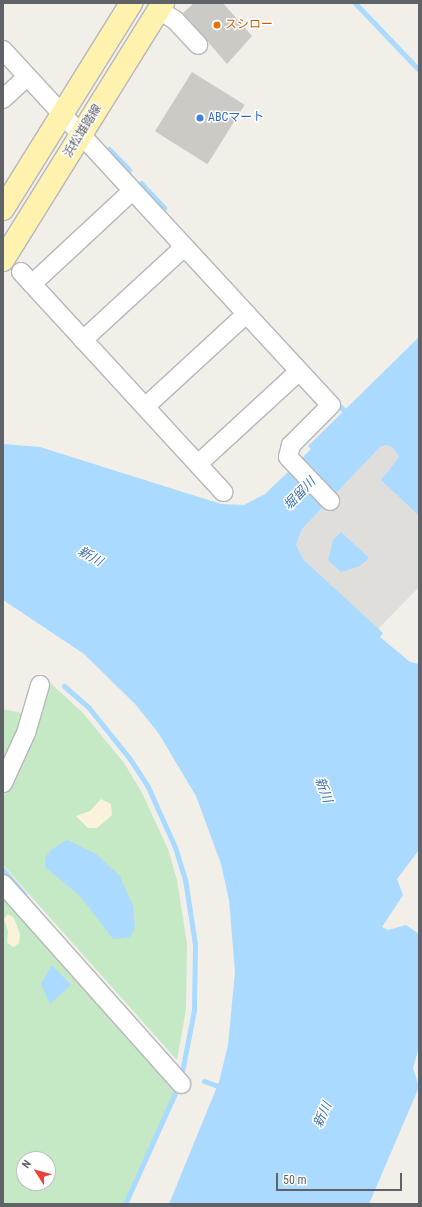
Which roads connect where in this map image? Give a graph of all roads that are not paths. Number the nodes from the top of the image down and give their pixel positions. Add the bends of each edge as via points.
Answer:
1 (131, 3) edge
2 (161, 6) edge
3 (198, 45) dead end
4 (3, 50) edge
5 (27, 76) junction
6 (3, 99) edge
7 (62, 114) junction
8 (81, 135) junction
9 (132, 190) junction
10 (3, 209) edge
11 (184, 246) junction
12 (3, 260) edge
13 (246, 314) junction
14 (83, 340) junction
15 (299, 371) junction
16 (145, 407) junction
17 (198, 464) junction
18 (223, 492) dead end
19 (330, 501) dead end
20 (40, 685) dead end
21 (3, 783) edge
22 (3, 884) edge
23 (181, 1084) dead end

1 - 7 main road
2 - 3 street
2 - 8 main road, 浜松雄踏線
4 - 5 street
5 - 6 street
5 - 7 street
7 - 8 street
7 - 10 main road
8 - 9 street
8 - 12 main road, 浜松雄踏線
9 - 11 street
9 - 14 street via 26,278
11 - 13 street
11 - 14 street
13 - 15 street
13 - 16 street
14 - 16 street
15 - 17 street
15 - 19 street via 331,405 291,445 290,463
16 - 17 street
17 - 18 street
20 - 21 street via 26,734
22 - 23 street

